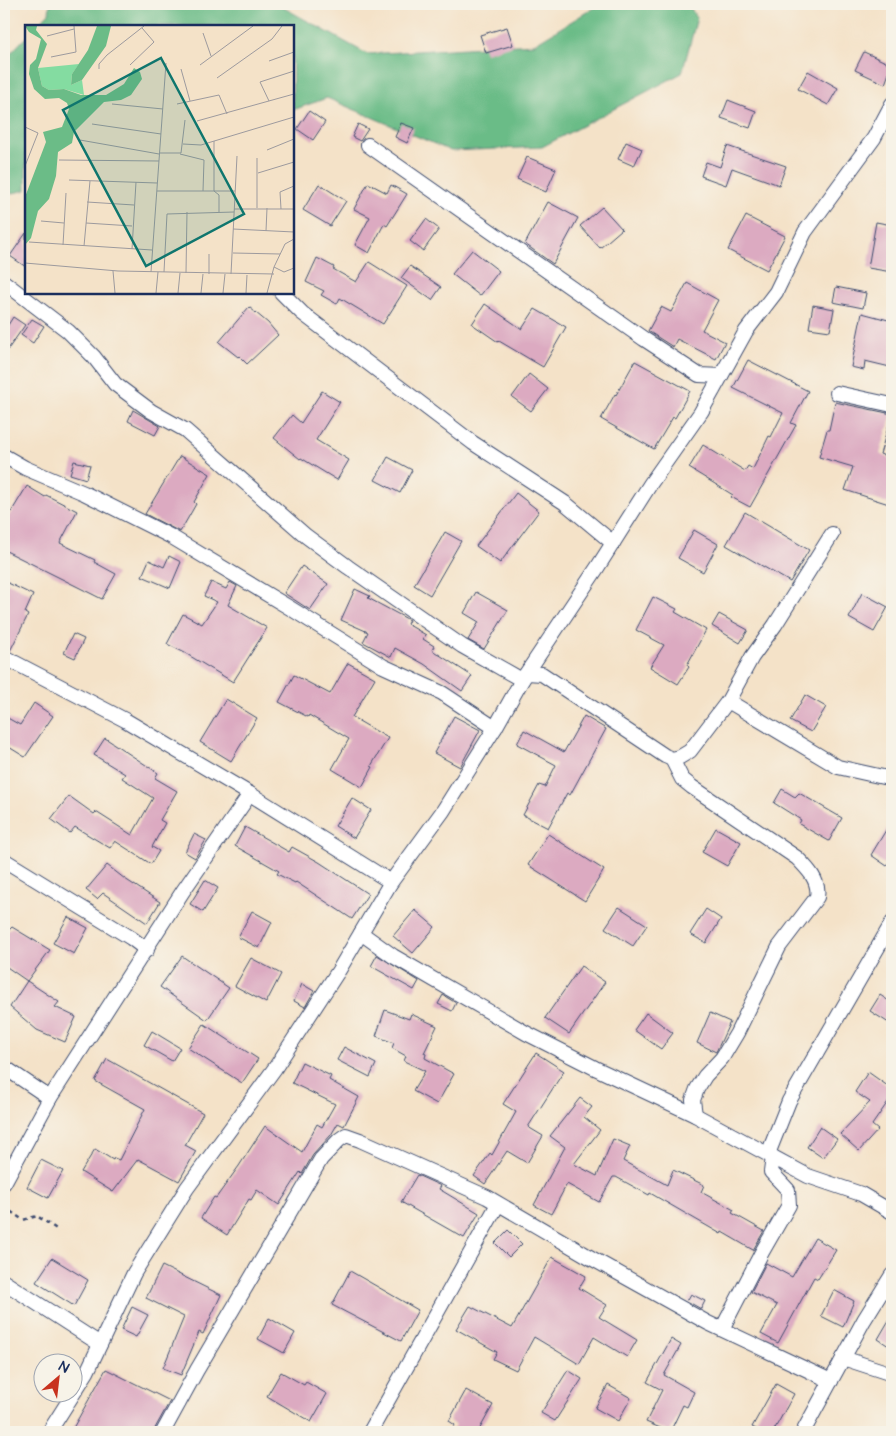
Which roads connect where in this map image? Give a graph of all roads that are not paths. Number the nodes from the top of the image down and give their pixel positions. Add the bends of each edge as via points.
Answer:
1 (892, 104) edge
2 (368, 145) dead end
3 (4, 282) edge
4 (283, 294) edge
5 (699, 375) junction
6 (721, 376) junction
7 (837, 393) dead end
8 (709, 397) junction
9 (892, 405) edge
10 (4, 456) edge
11 (832, 534) dead end
12 (613, 543) junction
13 (4, 657) edge
14 (536, 659) junction
15 (542, 674) junction
16 (524, 676) junction
17 (728, 701) junction
18 (495, 728) junction
19 (672, 759) junction
20 (892, 779) edge
21 (250, 794) junction
22 (4, 860) edge
23 (391, 882) junction
24 (892, 923) edge
25 (361, 933) junction
26 (147, 950) junction
27 (4, 1067) edge
28 (50, 1098) junction
29 (695, 1114) junction
30 (770, 1156) junction
31 (4, 1184) edge
32 (498, 1204) junction
33 (892, 1212) edge
34 (892, 1275) edge
35 (4, 1282) edge
36 (722, 1329) junction
37 (100, 1344) junction
38 (843, 1358) junction
39 (892, 1374) edge
40 (831, 1381) junction
41 (49, 1432) edge
42 (163, 1432) edge
43 (370, 1432) edge
44 (803, 1432) edge

1 - 6 street via 874,138 805,232 776,292 746,331
2 - 5 street
3 - 16 street via 68,331 115,384 151,411 185,430 306,536 462,646
4 - 12 street via 302,313 420,404 565,503
5 - 6 street
5 - 8 street
6 - 8 street
7 - 9 street
8 - 12 street
10 - 18 street via 170,536 383,666 442,693
11 - 17 street via 752,657
12 - 14 street
13 - 21 street via 125,720
14 - 15 street
14 - 16 street
15 - 16 street
15 - 19 street
16 - 18 street
17 - 19 street via 690,751
17 - 20 street via 838,767
18 - 23 street via 443,811
19 - 29 street via 682,779 797,858 809,870 818,892 817,898 780,947 727,1050 697,1089 693,1100
21 - 23 street
21 - 26 street
22 - 26 street
23 - 25 street
24 - 30 street via 789,1101
25 - 29 street via 393,956 526,1033
25 - 37 street via 274,1068 187,1188 134,1273
26 - 28 street
27 - 28 street
28 - 31 street
29 - 30 street
30 - 33 street via 808,1176 861,1194
30 - 36 street via 771,1172 788,1190 789,1204
32 - 36 street
32 - 42 street via 360,1140 346,1136 339,1140 321,1159
32 - 43 street
34 - 38 street
35 - 37 street
36 - 40 street
37 - 41 street via 87,1372
38 - 39 street
38 - 40 street
40 - 44 street

